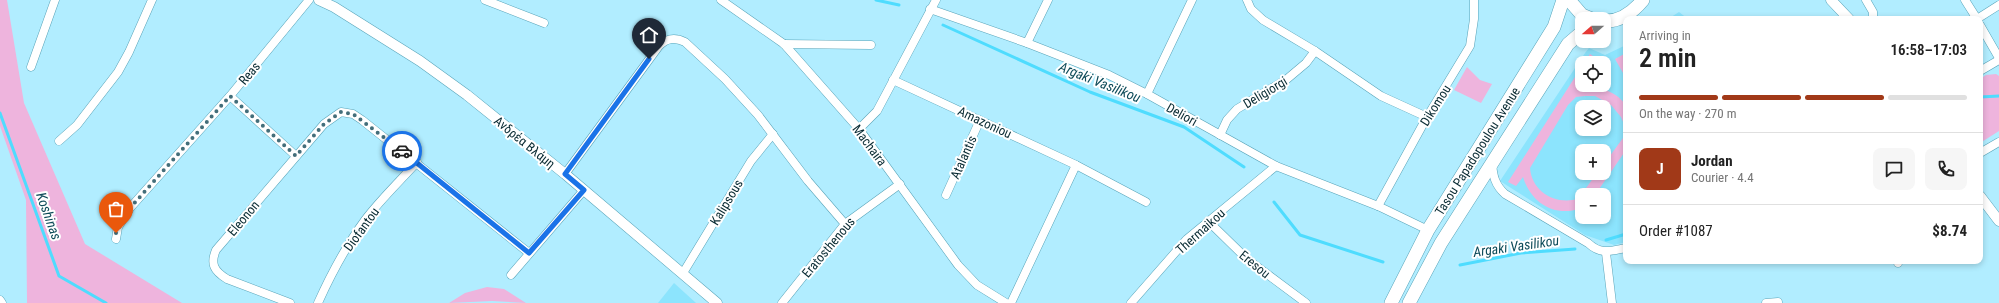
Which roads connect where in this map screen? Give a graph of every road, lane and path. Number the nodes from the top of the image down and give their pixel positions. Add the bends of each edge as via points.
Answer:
1 (55, 0) edge
2 (152, 0) edge
3 (309, 0) edge
4 (319, 0) edge
5 (485, 0) edge
6 (721, 0) edge
7 (936, 0) edge
8 (1048, 0) edge
9 (1192, 0) edge
10 (1247, 0) edge
11 (1474, 0) edge
12 (1563, 0) edge
13 (1569, 0) edge
14 (1643, 0) edge
15 (1831, 0) edge
16 (1866, 0) edge
17 (1965, 0) edge
18 (337, 3) edge
19 (1999, 5) edge
20 (930, 9) junction
21 (1579, 12) edge
22 (1626, 16) edge
23 (1846, 16) edge
24 (1873, 16) edge
25 (1975, 16) edge
26 (1982, 16) edge
27 (1623, 18) edge
28 (1611, 20) edge
29 (544, 23) dead end
30 (1983, 30) edge
31 (1575, 38) edge
32 (1027, 43) junction
33 (784, 44) junction
34 (871, 45) dead end
35 (1315, 51) junction
36 (1999, 59) edge
37 (31, 67) dead end
38 (1983, 69) edge
39 (893, 80) junction
40 (1147, 94) junction
41 (230, 96) junction
42 (1427, 117) junction
43 (980, 120) junction
44 (859, 129) junction
45 (773, 134) junction
46 (1220, 135) junction
47 (59, 141) dead end
48 (1999, 142) edge
49 (1983, 151) edge
50 (296, 156) junction
51 (416, 162) junction
52 (1492, 163) junction
53 (1076, 165) junction
54 (1276, 166) junction
55 (565, 174) junction
56 (900, 184) junction
57 (584, 190) junction
58 (946, 195) dead end
59 (1983, 200) edge
60 (1146, 202) dead end
61 (1378, 206) junction
62 (1208, 221) junction
63 (1999, 221) edge
64 (845, 224) junction
65 (1428, 230) junction
66 (116, 239) dead end
67 (1623, 249) edge
68 (529, 253) junction
69 (1606, 253) junction
70 (683, 273) junction
71 (511, 275) dead end
72 (0, 300) edge
73 (1778, 302) dead end
74 (2, 303) edge
75 (290, 303) edge
76 (318, 303) edge
77 (717, 303) edge
78 (782, 303) edge
79 (1006, 303) edge
80 (1011, 303) edge
81 (1131, 303) edge
82 (1306, 303) edge
83 (1391, 303) edge
84 (1409, 303) edge
85 (1612, 303) edge
86 (1766, 303) edge

1 - 37 street
2 - 47 street via 118,72 77,125
3 - 41 street, Reas
4 - 18 street, Ανδρέα Βλάμη
5 - 29 street
6 - 33 street, Machaira
7 - 20 street
8 - 32 street
9 - 40 street
10 - 35 street via 1251,9 1263,20
11 - 42 street, Dikomou via 1470,46
12 - 65 highway, Tasou Papadopoulou Avenue via 1554,27
13 - 21 highway
14 - 22 highway
15 - 23 street
16 - 24 street
17 - 25 street
18 - 55 street, Ανδρέα Βλάμη via 467,95
19 - 26 street
20 - 32 street, Deliori
20 - 39 street
27 - 28 highway
30 - 36 street
31 - 52 highway, Tasou Papadopoulou Avenue via 1568,44
32 - 40 street, Deliori via 1108,75
33 - 34 street
33 - 44 street, Machaira
35 - 42 street via 1381,96
35 - 46 street, Deligiorgi via 1303,66 1287,79 1237,108 1227,120
36 - 38 street
39 - 43 street, Amazoniou
39 - 44 street via 877,111
40 - 46 street, Deliori
41 - 50 street
41 - 66 street, Reas via 130,208 118,227
42 - 61 street, Dikomou
43 - 53 street, Amazoniou
43 - 58 street, Atalantis
44 - 56 street, Machaira
45 - 55 street via 725,79 685,42 670,39 659,46
45 - 64 street via 808,181
45 - 70 street, Kalipsous via 751,161
46 - 54 street, Deliori
48 - 49 street
50 - 51 street, Eleonon via 324,124 341,112 353,114
50 - 75 street, Eleonon via 216,250 213,263 218,273 226,278
51 - 68 street
51 - 76 street, Diofantou via 366,218 341,256
52 - 69 street via 1493,178 1505,194
52 - 84 highway, Tasou Papadopoulou Avenue via 1441,243
53 - 60 street, Amazoniou
53 - 80 street
54 - 61 street, Deliori
54 - 62 street, Thermaikou
55 - 57 street, Ανδρέα Βλάμη
56 - 64 street, Eratosthenous
56 - 79 street, Machaira via 958,265 977,285
57 - 68 street
57 - 70 street, Ανδρέα Βλάμη
59 - 63 street
61 - 65 street, Deliori
62 - 81 street, Thermaikou via 1187,239
62 - 82 street, Eresou via 1247,259
64 - 78 street, Eratosthenous
65 - 83 highway, Tasou Papadopoulou Avenue
67 - 69 street
68 - 71 street
69 - 85 street
70 - 77 street, Ανδρέα Βλάμη
72 - 74 street
73 - 86 street

